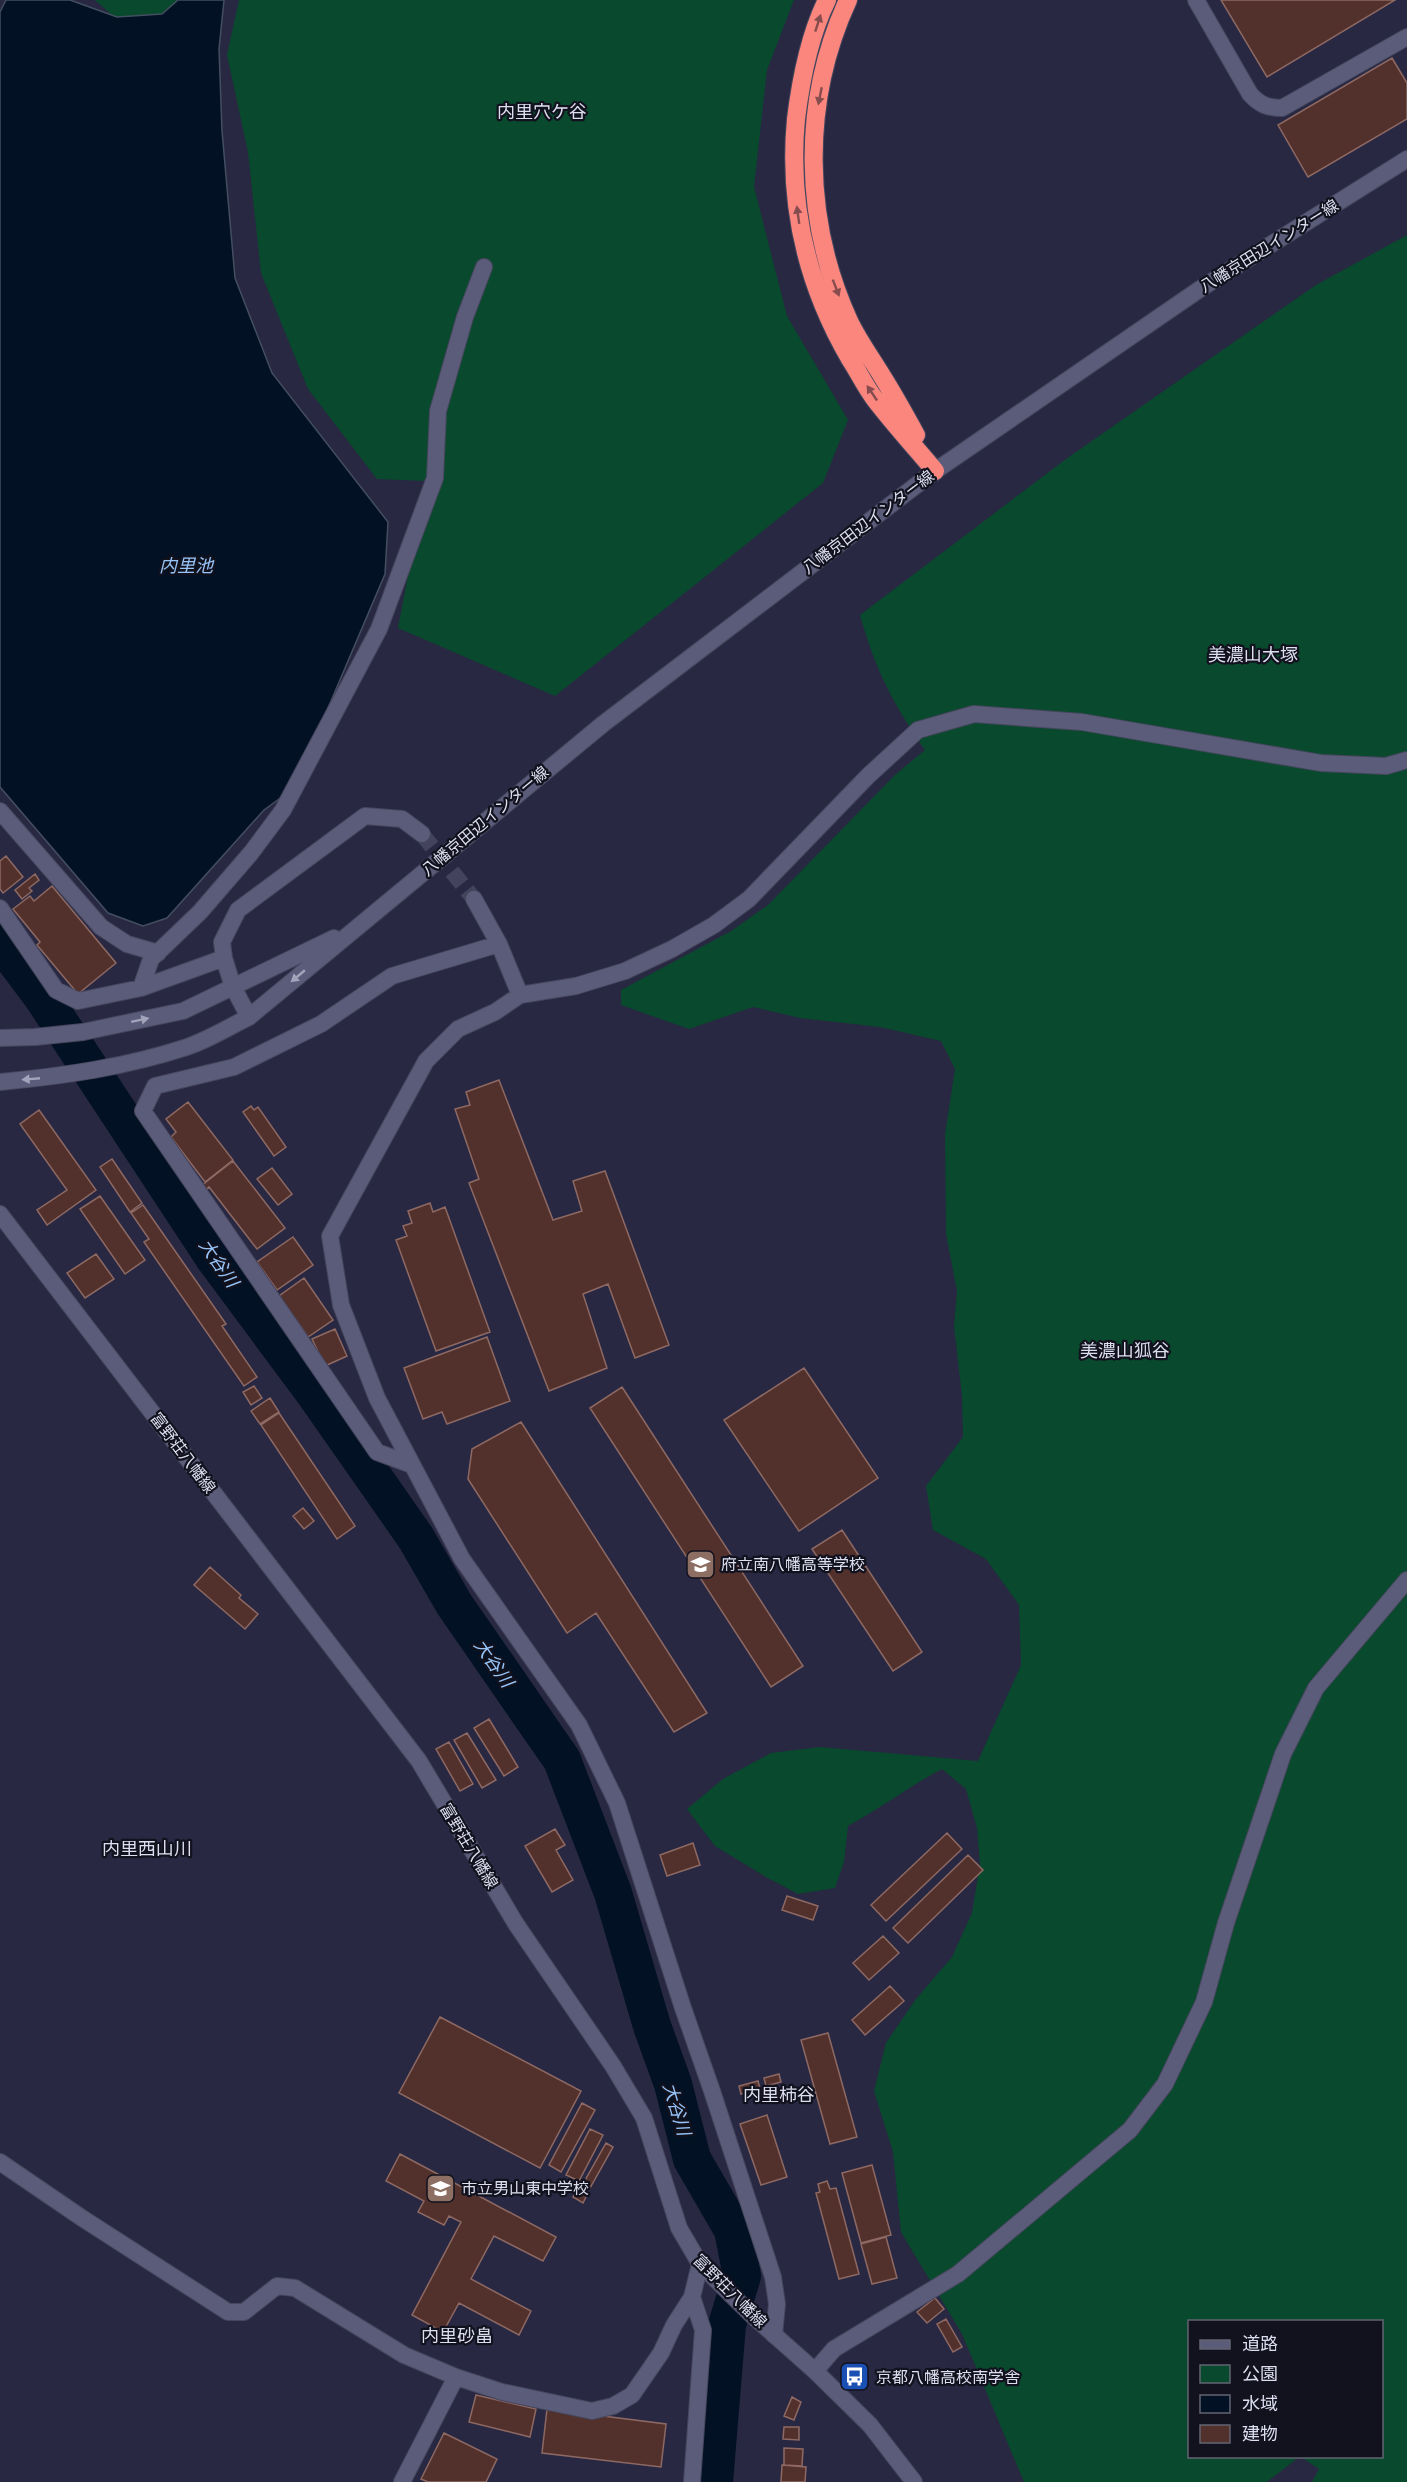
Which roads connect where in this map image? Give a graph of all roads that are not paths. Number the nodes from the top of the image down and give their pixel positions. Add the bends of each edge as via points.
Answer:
1 (827, 0) edge
2 (849, 0) edge
3 (1196, 0) edge
4 (1407, 37) edge
5 (1407, 159) edge
6 (484, 267) dead end
7 (935, 471) junction
8 (1407, 760) edge
9 (0, 811) edge
10 (422, 834) tunnel mouth
11 (474, 899) tunnel mouth
12 (0, 908) edge
13 (359, 926) junction
14 (499, 944) junction
15 (158, 953) junction
16 (224, 958) junction
17 (233, 987) junction
18 (141, 988) junction
19 (520, 995) junction
20 (249, 1017) junction
21 (0, 1038) edge
22 (0, 1082) edge
23 (0, 1214) edge
24 (412, 1465) junction
25 (1407, 1580) edge
26 (0, 2162) edge
27 (700, 2264) junction
28 (692, 2297) junction
29 (774, 2335) junction
30 (815, 2371) junction
31 (456, 2377) junction
32 (402, 2482) edge
33 (692, 2482) edge
34 (914, 2482) edge

7 -> 1 highway via 872,396 835,333 802,242 795,194 795,132 809,51
2 -> 7 highway via 826,60 813,145 813,193 821,239 850,324
3 - 4 street via 1250,94 1270,108 1282,108
5 - 7 street, 八幡京田辺インター線 via 1200,289
6 - 15 street via 438,411 435,478 379,629 283,810 207,904
7 - 13 street, 八幡京田辺インター線 via 603,724
8 - 19 street via 1386,766 1321,763 1082,722 974,714 918,730 749,899 714,925 625,971 576,986
9 - 15 street via 101,927 127,944
10 - 16 street via 402,819 365,816 238,910 222,942
11 - 14 street
12 - 18 street via 56,990 78,1001
13 - 17 street, 八幡京田辺インター線
13 -> 20 street, 八幡京田辺インター線
14 - 19 street
14 - 24 street via 392,976 321,1024 234,1067 155,1086 143,1111 377,1452
15 - 18 street
16 - 17 street
16 - 18 street
17 - 20 street
21 -> 17 street, 八幡京田辺インター線 via 83,1032 183,1011
19 - 24 street via 459,1029 426,1061 330,1236 341,1305 377,1398
20 -> 22 street, 八幡京田辺インター線 via 189,1047 109,1068
23 - 27 street, 富野荘八幡線 via 419,1761 516,1924 614,2066 644,2118 679,2228
24 - 29 street via 462,1559 579,1725 617,1803 773,2277 777,2304
25 - 30 street via 1316,1688 1283,1754 1226,1923 1204,2002 1165,2084 1130,2130 958,2274 834,2349
26 - 31 street via 228,2312 244,2312 277,2286 295,2288 404,2355
27 - 28 street
27 - 29 street, 富野荘八幡線
28 - 31 street via 661,2354 632,2395 613,2406 592,2411 502,2392
28 - 33 street via 704,2330
29 - 30 street, 富野荘八幡線
30 - 34 street, 富野荘八幡線 via 870,2425
31 - 32 street

